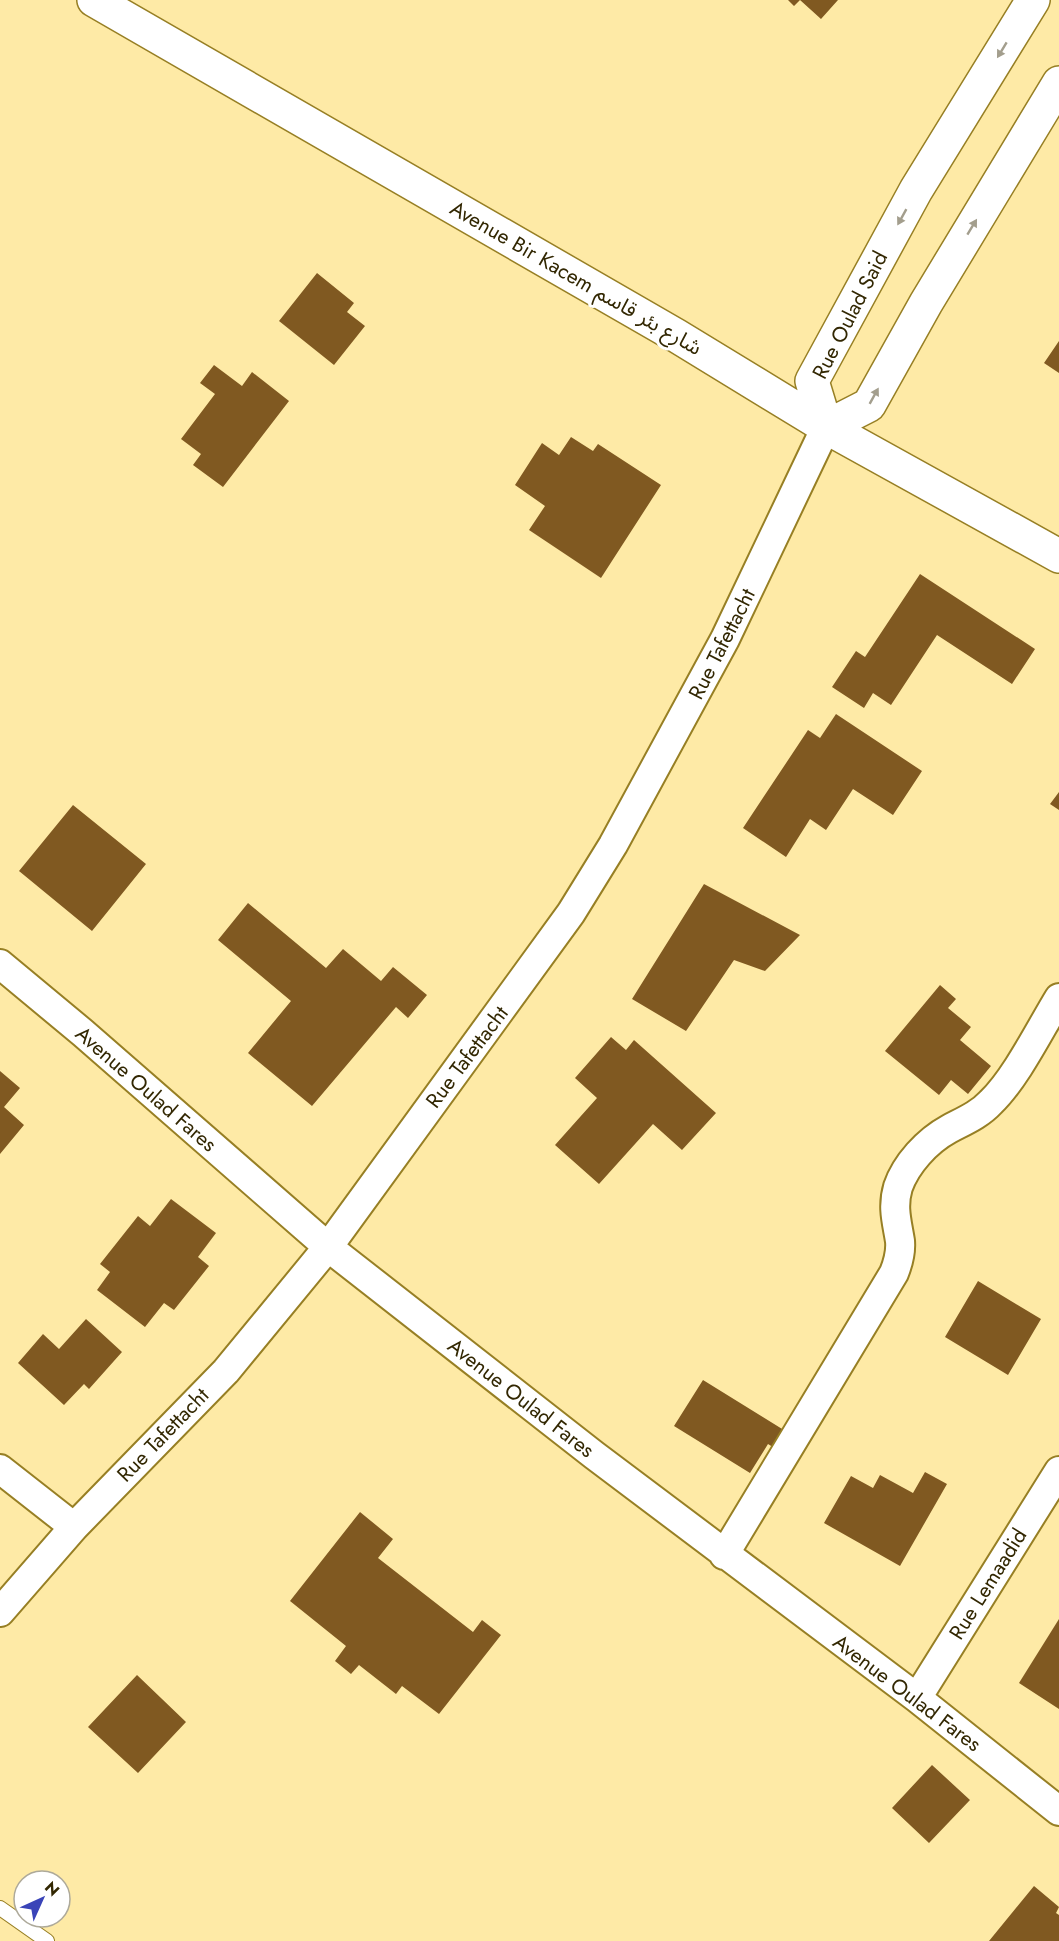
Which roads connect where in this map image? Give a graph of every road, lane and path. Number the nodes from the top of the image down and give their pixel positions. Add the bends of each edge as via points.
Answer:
1 (94, 0) edge
2 (1033, 0) edge
3 (1059, 83) edge
4 (826, 427) junction
5 (1059, 556) edge
6 (0, 964) edge
7 (1059, 999) edge
8 (328, 1247) junction
9 (0, 1469) edge
10 (1059, 1471) edge
11 (74, 1527) junction
12 (724, 1555) junction
13 (0, 1612) edge
14 (917, 1698) junction
15 (1059, 1811) edge
16 (0, 1908) edge
17 (47, 1941) edge

1 - 4 street, Avenue Bir Kacem شارع بئر قاسم via 647,319
2 -> 4 street, Rue Oulad Said via 916,190 812,381
4 -> 3 street via 869,405
4 - 5 street, Avenue Bir Kacem شارع بئر قاسم
4 - 8 street, Rue Tafettacht via 725,639 613,845 533,967
6 - 8 street, Avenue Oulad Fares
7 - 12 street via 1002,1090 977,1114 934,1139 904,1174 895,1200 900,1242 894,1273
8 - 11 street, Rue Tafettacht via 226,1371
8 - 12 street, Avenue Oulad Fares
9 - 11 street
10 - 14 street, Rue Lemaadid
11 - 13 street, Rue Tafettacht
12 - 14 street, Avenue Oulad Fares
14 - 15 street, Avenue Oulad Fares
16 - 17 lane

